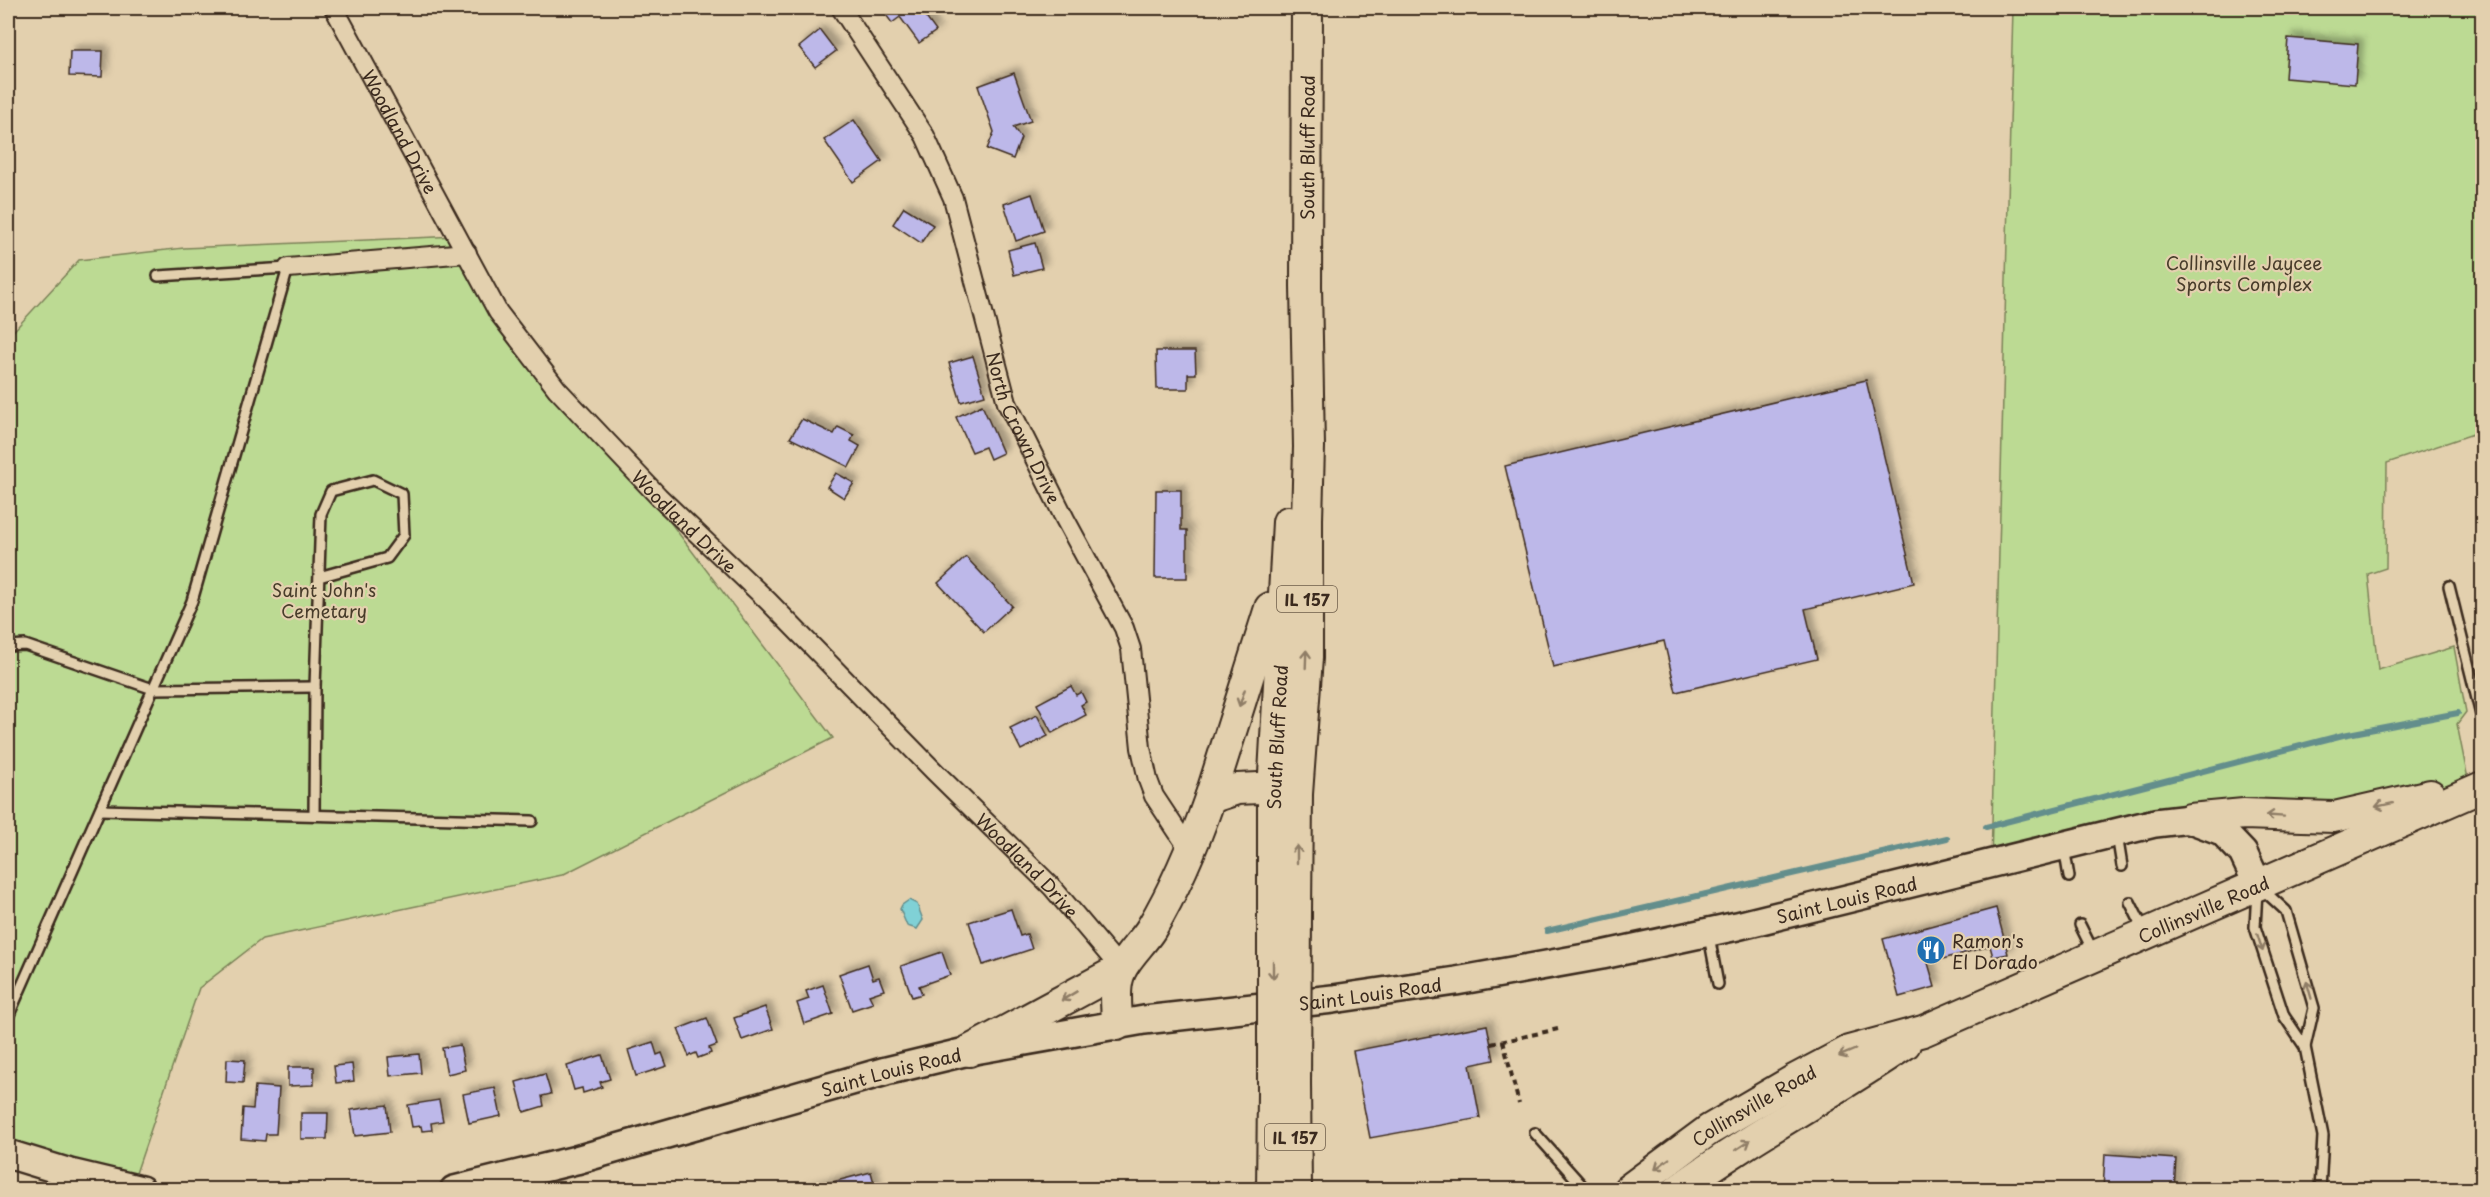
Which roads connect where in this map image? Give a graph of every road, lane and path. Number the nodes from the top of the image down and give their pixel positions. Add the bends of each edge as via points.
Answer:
1 (334, 8) edge
2 (841, 8) edge
3 (1307, 8) edge
4 (467, 253) junction
5 (288, 268) junction
6 (158, 276) dead end
7 (1306, 286) junction
8 (1287, 541) junction
9 (319, 577) junction
10 (2449, 586) dead end
11 (8, 646) edge
12 (315, 687) junction
13 (153, 689) junction
14 (2482, 719) edge
15 (2482, 785) edge
16 (1285, 793) junction
17 (1210, 798) junction
18 (100, 810) junction
19 (314, 814) junction
20 (2190, 819) junction
21 (532, 821) dead end
22 (2116, 831) junction
23 (2064, 844) junction
24 (1191, 852) junction
25 (2122, 866) dead end
26 (2069, 877) dead end
27 (2258, 885) junction
28 (2130, 902) dead end
29 (2080, 925) dead end
30 (1708, 932) junction
31 (2146, 933) junction
32 (2095, 956) junction
33 (1121, 969) junction
34 (1718, 984) dead end
35 (8, 1017) edge
36 (1118, 1024) junction
37 (1558, 1029) dead end
38 (1923, 1031) junction
39 (1503, 1041) junction
40 (1491, 1044) dead end
41 (2306, 1047) junction
42 (969, 1051) junction
43 (1284, 1089) junction
44 (1519, 1104) dead end
45 (1535, 1133) dead end
46 (8, 1154) edge
47 (141, 1190) edge
48 (454, 1190) edge
49 (1272, 1190) edge
50 (1296, 1190) edge
51 (1586, 1190) edge
52 (1628, 1190) edge
53 (1678, 1190) edge
54 (2320, 1190) edge

1 - 4 street, Woodland Drive
2 - 24 street, North Crown Drive via 925,136 953,198 1007,402 1124,628 1131,649 1148,780 1154,796
3 - 7 main road, South Bluff Road / IL 157
4 - 5 street
4 - 33 street, Woodland Drive via 498,312 557,389 659,497 1052,887
5 - 6 lane
5 - 13 lane via 192,601
7 - 8 main road, South Bluff Road / IL 157 via 1294,368
16 -> 7 main road, South Bluff Road / IL 157 via 1307,658
8 - 16 main road, South Bluff Road / IL 157
8 -> 17 main road via 1260,643
9 - 9 lane via 387,558 404,535 402,494 374,480 331,491 321,514
9 - 12 lane
10 - 14 lane
11 - 13 lane via 26,645
12 - 13 lane
12 - 19 lane
13 - 18 lane
15 -> 20 main road via 2334,817 2244,814
15 - 27 main road, Collinsville Road
16 - 17 main road via 1237,789
16 - 43 main road, South Bluff Road / IL 157, bridge
17 - 24 main road
18 - 19 lane
18 - 35 lane
19 - 21 lane
20 - 22 street, Saint Louis Road
20 - 27 street, Saint Louis Road via 2222,831 2243,853
22 - 23 street, Saint Louis Road
22 - 25 lane
23 - 26 lane
23 - 30 street, Saint Louis Road
24 - 33 main road via 1150,930
27 - 31 main road, Collinsville Road
27 -> 41 lane via 2255,927 2284,1016
41 -> 27 lane via 2314,1008 2286,911
28 - 31 lane
29 - 32 lane
30 - 34 lane
30 - 36 street, Saint Louis Road via 1456,981
31 - 32 main road, Collinsville Road
32 - 38 main road, Collinsville Road
33 - 36 main road via 1116,989
33 -> 42 main road
36 - 42 street, Saint Louis Road
37 - 39 path
38 -> 52 main road, Collinsville Road via 1849,1051 1797,1079 1709,1130
53 -> 38 main road, Collinsville Road
39 - 40 path
39 - 44 path
41 - 54 lane via 2323,1136
42 - 48 street, Saint Louis Road
43 - 49 main road, South Bluff Road / IL 157
43 - 50 main road, South Bluff Road / IL 157
45 - 51 lane
46 - 47 street

